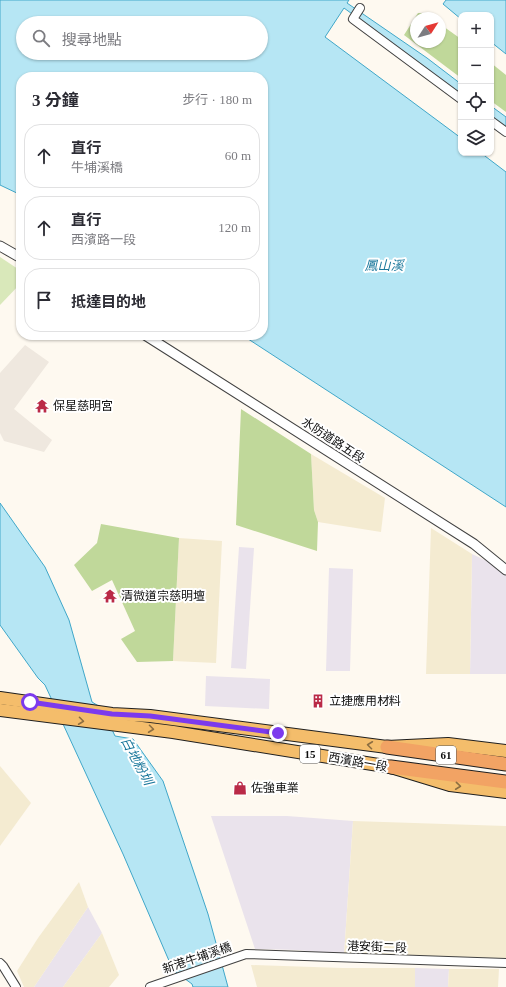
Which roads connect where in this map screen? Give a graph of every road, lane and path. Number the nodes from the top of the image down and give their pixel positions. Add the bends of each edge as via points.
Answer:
1 (360, 8) dead end
2 (458, 97) edge
3 (494, 123) edge
4 (506, 132) edge
5 (0, 246) edge
6 (16, 255) edge
7 (153, 340) edge
8 (506, 570) edge
9 (0, 698) edge
10 (0, 710) edge
11 (113, 719) junction
12 (387, 747) junction
13 (506, 751) edge
14 (506, 764) edge
15 (391, 767) junction
16 (506, 782) edge
17 (506, 792) edge
18 (246, 954) joint
19 (0, 963) edge
20 (506, 963) edge
21 (153, 986) edge
22 (16, 987) edge

1 - 2 street via 353,19
3 - 4 street
5 - 6 street
7 - 8 street, 水防道路五段 via 474,544
9 - 11 main road, 15
10 -> 11 main road, 15 via 49,717
12 -> 11 main road, 西濱路一段 / 15 via 150,716
11 -> 15 main road, 西濱路一段 / 15 via 174,732
12 - 13 main road, 西濱路一段 / 15 via 448,744
12 - 14 highway, 61
15 - 16 highway, 61
15 -> 17 main road, 西濱路一段 / 15 via 450,785
18 - 20 street, 港安街二段
18 - 21 street, 新港牛埔溪橋
19 - 22 street

